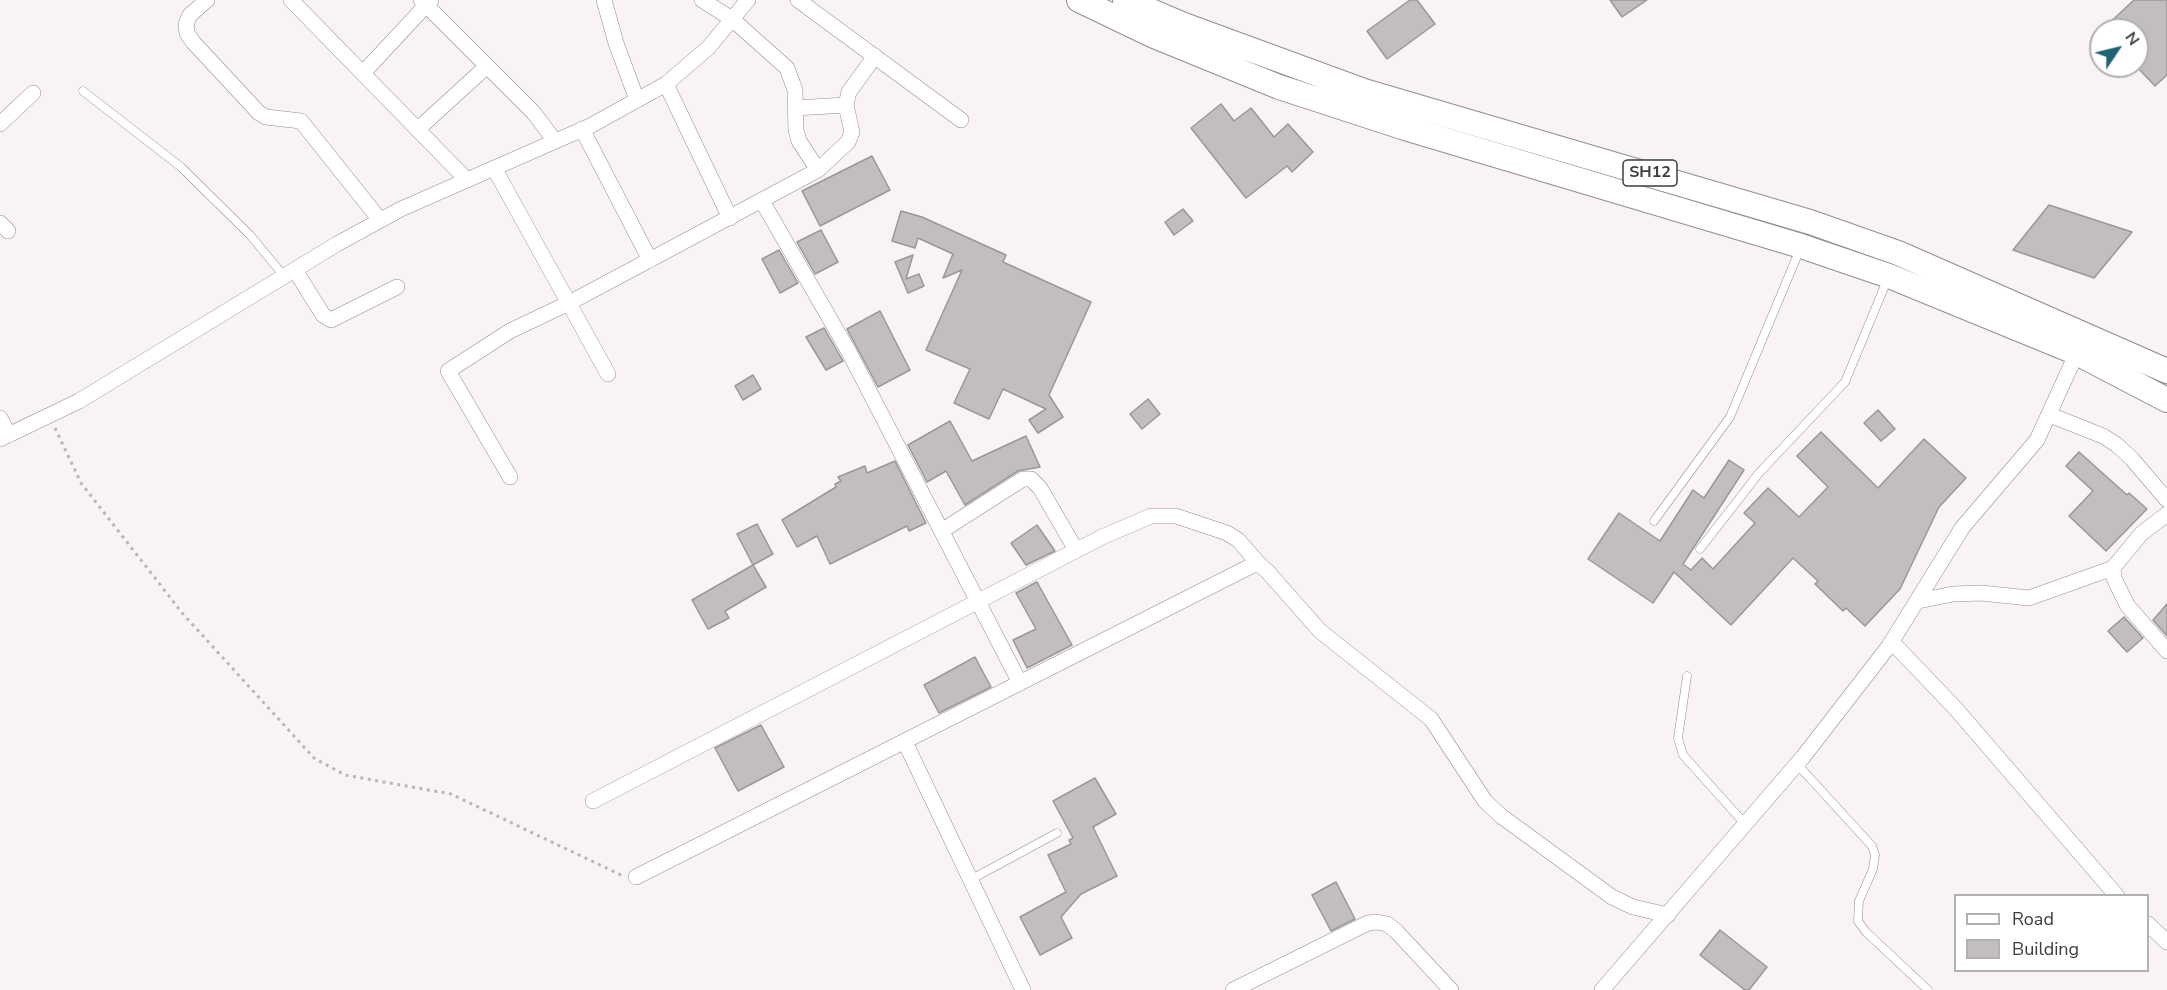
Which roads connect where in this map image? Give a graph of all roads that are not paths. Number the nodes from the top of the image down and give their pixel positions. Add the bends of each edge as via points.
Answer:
1 (207, 0) edge
2 (291, 0) edge
3 (604, 0) edge
4 (702, 0) edge
5 (748, 0) edge
6 (798, 0) edge
7 (1079, 0) edge
8 (426, 2) edge
9 (1144, 3) edge
10 (732, 19) junction
11 (875, 56) junction
12 (486, 67) junction
13 (363, 73) junction
14 (666, 84) junction
15 (83, 91) dead end
16 (33, 93) dead end
17 (637, 100) junction
18 (846, 105) junction
19 (795, 108) junction
20 (961, 120) dead end
21 (0, 124) edge
22 (418, 129) junction
23 (582, 129) junction
24 (555, 141) junction
25 (494, 168) junction
26 (818, 170) junction
27 (467, 180) junction
28 (1691, 186) junction
29 (762, 201) junction
30 (1684, 210) junction
31 (730, 218) junction
32 (380, 220) junction
33 (1801, 246) junction
34 (650, 260) junction
35 (290, 273) junction
36 (1889, 276) junction
37 (397, 287) dead end
38 (569, 303) junction
39 (2081, 344) junction
40 (2167, 371) edge
41 (608, 374) dead end
42 (2167, 400) edge
43 (2050, 415) junction
44 (0, 418) edge
45 (4, 437) edge
46 (510, 477) dead end
47 (2167, 500) edge
48 (2167, 514) edge
49 (1654, 521) dead end
50 (943, 530) junction
51 (1700, 549) dead end
52 (1076, 550) junction
53 (1260, 565) junction
54 (2113, 568) junction
55 (1918, 601) junction
56 (977, 602) junction
57 (1892, 642) junction
58 (2167, 651) edge
59 (1687, 676) dead end
60 (1020, 683) junction
61 (905, 742) junction
62 (1797, 764) junction
63 (593, 801) dead end
64 (1745, 825) junction
65 (1057, 834) dead end
66 (636, 877) road end
67 (970, 880) junction
68 (2115, 894) edge
69 (1668, 915) junction
70 (2149, 925) edge
71 (2167, 942) edge
72 (1023, 990) edge
73 (1233, 990) edge
74 (1451, 990) edge
75 (1602, 990) edge
76 (1928, 990) edge

1 - 32 street via 186,24 193,42 259,113 296,119 307,127
2 - 13 street
3 - 17 street
4 - 10 street
5 - 10 street
6 - 11 street
7 - 30 main road via 1154,36 1279,87
8 - 12 street
8 - 13 street
9 - 28 main road, SH12 via 1364,91
10 - 14 street via 708,48
10 - 19 street via 787,68 795,90
11 - 18 street via 849,92
11 - 20 street
12 - 22 street
12 - 24 street via 533,112
13 - 22 street
14 - 17 street
14 - 31 street
15 - 35 lane via 196,181
16 - 21 street
17 - 23 street
18 - 19 street
18 - 26 street via 852,132 848,142
19 - 26 street via 799,141
22 - 27 street
23 - 24 street
23 - 34 street
24 - 25 street
25 - 27 street
25 - 38 street
26 - 29 street
27 - 32 street
28 - 30 main road
28 - 39 main road, SH12 via 1898,253 2049,317
29 - 31 street
29 - 50 street via 849,352
30 - 33 main road
31 - 34 street
32 - 35 street
33 - 36 main road
33 - 49 lane via 1730,417
34 - 38 street
35 - 37 street via 331,320
35 - 45 street via 79,401
36 - 39 main road
36 - 51 lane via 1845,382 1759,473
38 - 41 street
38 - 46 street via 510,331 448,370
39 - 40 main road, SH12
39 - 42 main road
39 - 43 street
43 - 47 street via 2117,445
43 - 55 street via 2037,440 1962,528
44 - 45 street
48 - 54 street via 2141,534
50 - 52 street via 1023,479 1030,479 1040,488
50 - 56 street
52 - 53 street via 1151,516 1165,514 1227,533
52 - 56 street
53 - 60 street via 1248,566
53 - 69 street via 1320,631 1431,719 1485,801 1501,816 1612,897 1633,907
54 - 55 street via 2029,598 1981,593
54 - 58 street via 2127,605
55 - 57 street
56 - 60 street
56 - 63 street
57 - 62 street
57 - 68 street via 1956,709
59 - 64 lane via 1678,738 1683,755
60 - 61 street
61 - 66 street
61 - 67 street
62 - 64 street
62 - 76 lane via 1872,846 1874,862 1856,910 1858,921
64 - 69 street
65 - 67 lane
67 - 72 street
69 - 75 street
70 - 71 street
73 - 74 street via 1377,922 1396,931

